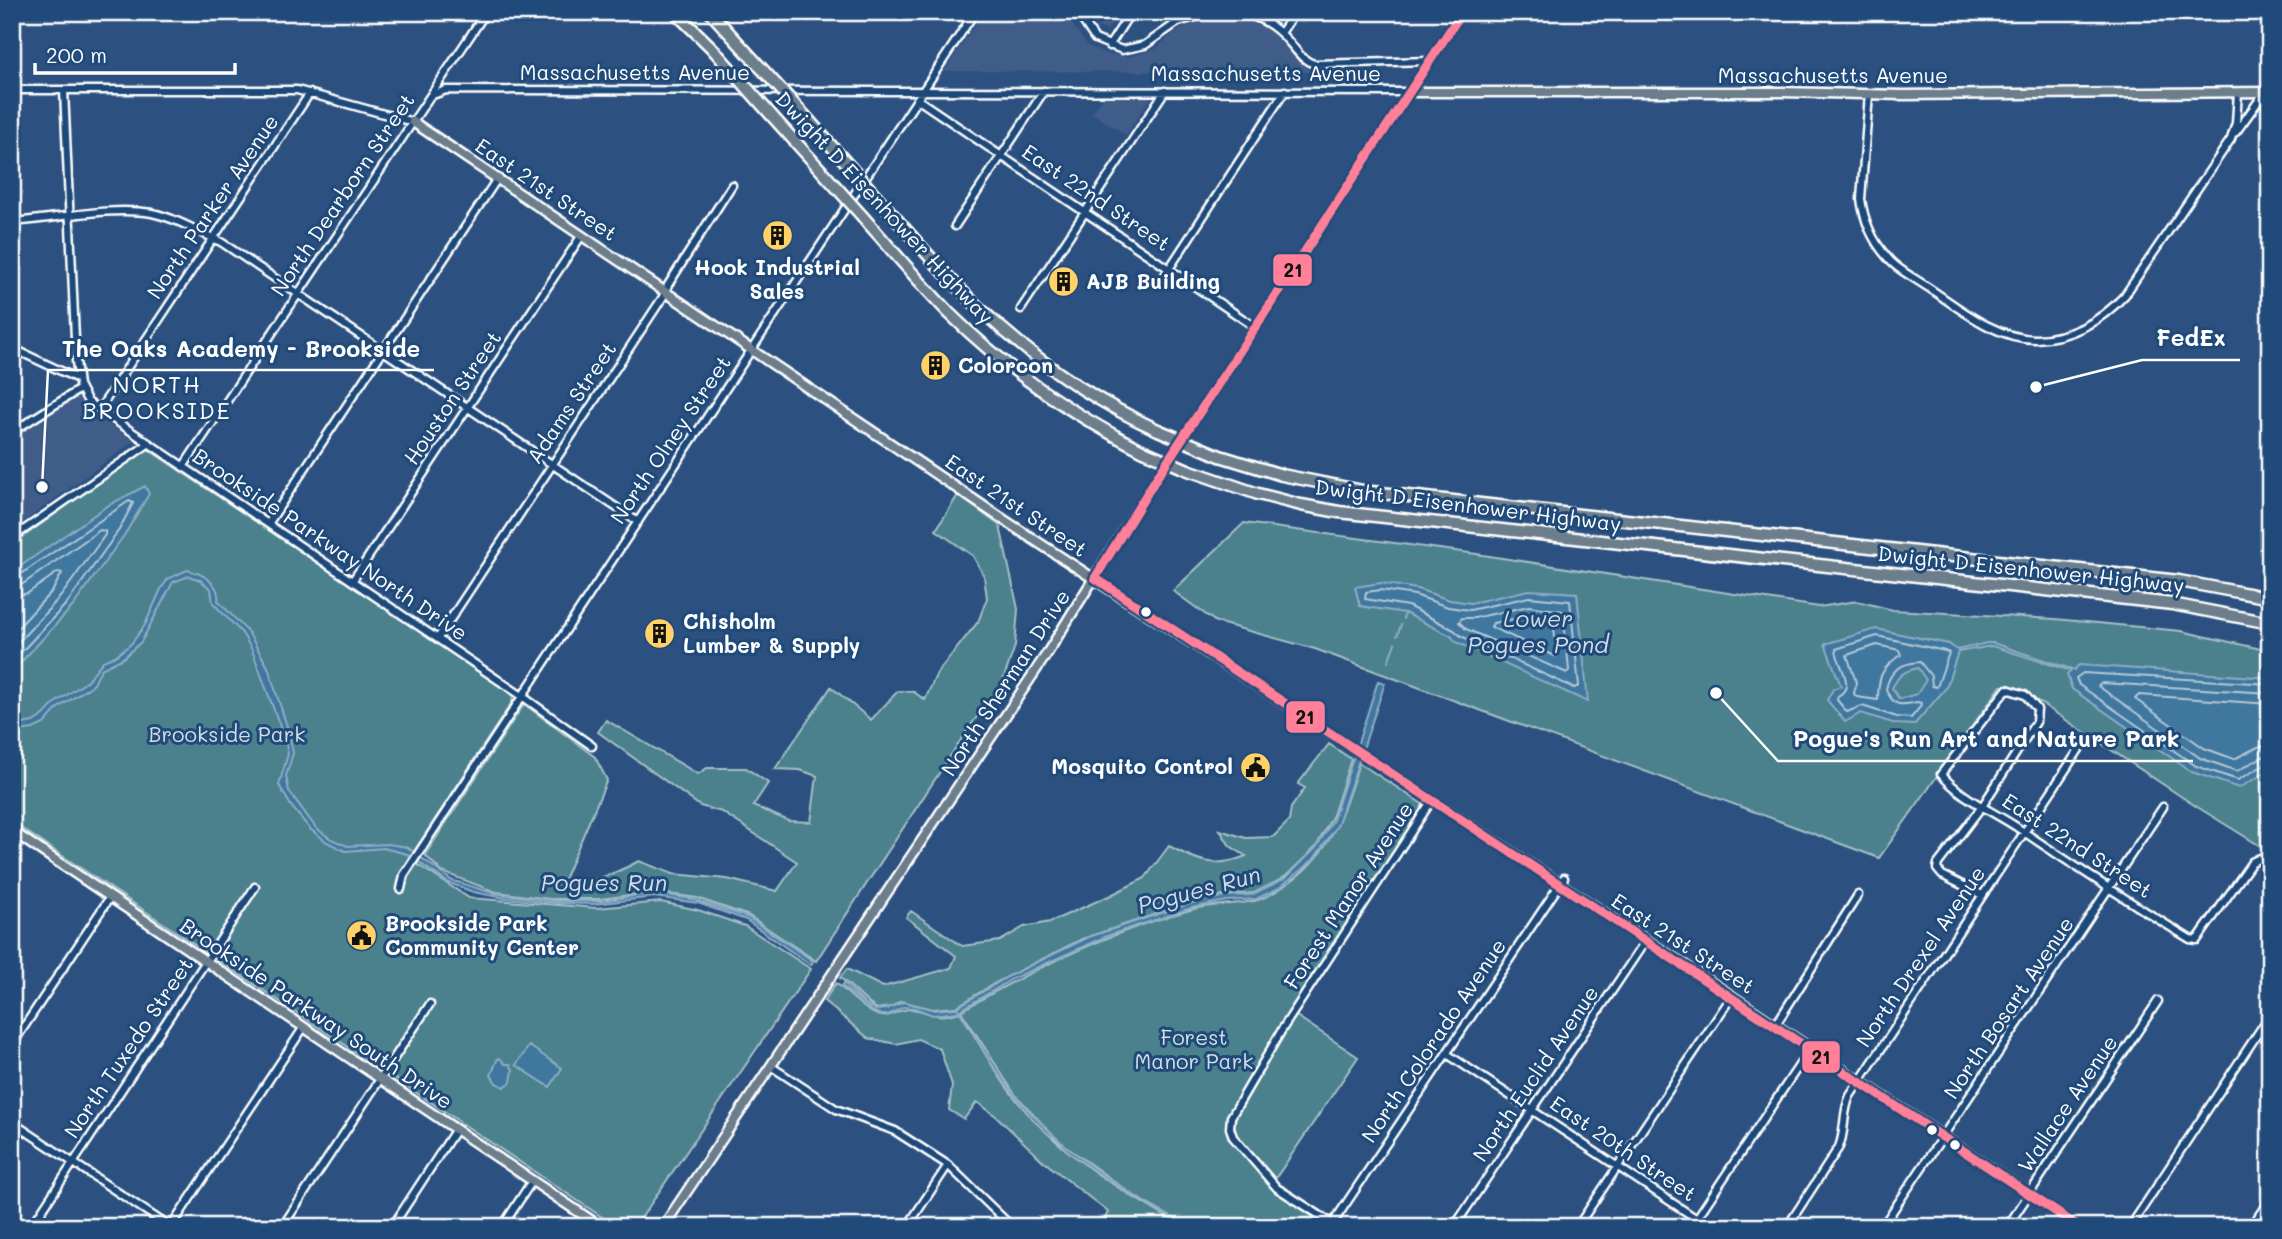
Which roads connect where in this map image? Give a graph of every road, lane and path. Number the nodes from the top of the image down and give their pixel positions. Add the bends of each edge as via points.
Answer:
1 (486, 12) edge
2 (676, 12) edge
3 (710, 12) edge
4 (975, 12) edge
5 (1077, 12) edge
6 (1131, 12) edge
7 (1212, 12) edge
8 (1236, 12) edge
9 (1295, 12) edge
10 (1462, 12) edge
11 (1281, 33) junction
12 (1109, 46) junction
13 (1430, 61) junction
14 (12, 90) edge
15 (64, 90) junction
16 (923, 91) junction
17 (1044, 91) junction
18 (1165, 91) junction
19 (1285, 91) junction
20 (1410, 92) junction
21 (2238, 92) junction
22 (2267, 92) edge
23 (310, 93) junction
24 (1869, 94) junction
25 (430, 96) junction
26 (917, 99) junction
27 (413, 122) junction
28 (2231, 139) junction
29 (1002, 155) junction
30 (497, 179) junction
31 (732, 185) dead end
32 (1086, 212) junction
33 (71, 215) junction
34 (12, 222) edge
35 (955, 226) dead end
36 (582, 235) junction
37 (213, 238) junction
38 (1170, 268) junction
39 (1163, 278) dead end
40 (666, 292) junction
41 (298, 294) junction
42 (1021, 309) dead end
43 (1255, 327) junction
44 (12, 348) edge
45 (752, 350) junction
46 (383, 351) junction
47 (78, 379) junction
48 (80, 388) junction
49 (467, 408) junction
50 (99, 410) junction
51 (12, 432) edge
52 (148, 444) junction
53 (552, 465) junction
54 (183, 467) junction
55 (638, 522) junction
56 (268, 524) junction
57 (12, 538) edge
58 (1095, 578) junction
59 (353, 580) junction
60 (2270, 598) edge
61 (2270, 624) edge
62 (438, 638) junction
63 (522, 695) junction
64 (592, 746) dead end
65 (2080, 748) dead end
66 (1432, 800) junction
67 (1983, 805) junction
68 (2163, 807) dead end
69 (13, 833) edge
70 (2024, 833) junction
71 (2270, 861) edge
72 (1562, 881) junction
73 (255, 887) dead end
74 (401, 888) dead end
75 (2109, 889) junction
76 (1858, 895) dead end
77 (1982, 895) junction
78 (110, 897) junction
79 (1646, 940) junction
80 (207, 962) junction
81 (1732, 996) junction
82 (2158, 1000) dead end
83 (430, 1004) dead end
84 (2270, 1015) edge
85 (1775, 1026) junction
86 (304, 1027) junction
87 (12, 1045) edge
88 (1810, 1049) junction
89 (1447, 1054) junction
90 (772, 1067) junction
91 (381, 1078) junction
92 (1859, 1082) junction
93 (1533, 1110) junction
94 (12, 1122) edge
95 (456, 1129) junction
96 (1943, 1137) junction
97 (74, 1163) junction
98 (948, 1165) junction
99 (1618, 1166) junction
100 (532, 1181) junction
101 (2030, 1194) junction
102 (2270, 1199) edge
103 (1696, 1219) junction
104 (1335, 1225) edge
105 (31, 1227) edge
106 (171, 1227) edge
107 (282, 1227) edge
108 (392, 1227) edge
109 (502, 1227) edge
110 (601, 1227) edge
111 (663, 1227) edge
112 (907, 1227) edge
113 (1012, 1227) edge
114 (1454, 1227) edge
115 (1577, 1227) edge
116 (1691, 1227) edge
117 (1709, 1227) edge
118 (1787, 1227) edge
119 (1882, 1227) edge
120 (2007, 1227) edge
121 (2079, 1227) edge
122 (2130, 1227) edge
123 (2251, 1227) edge

1 - 25 street, North Dearborn Street
2 - 61 highway, Dwight D Eisenhower Highway, bridge via 949,313 1008,365 1091,423 1188,470 1258,494 1339,512 2172,604
3 - 60 highway, Dwight D Eisenhower Highway, bridge via 969,298 1012,337 1090,393 1158,430 1227,458 1282,475 1363,491 2146,577
4 - 16 street, North Olney Street
5 - 12 street via 1091,35
6 - 12 street
7 - 12 street via 1178,22 1142,47 1122,50
8 - 11 street via 1258,18
9 - 11 street
10 - 13 main road, North Sherman Drive
11 - 13 street via 1306,61 1320,64
13 - 20 main road, North Sherman Drive
14 - 15 street
15 - 23 street
15 - 33 street
16 - 17 street, Massachusetts Avenue
16 - 25 street, Massachusetts Avenue via 446,90
16 - 26 street, North Olney Street
17 - 18 street, Massachusetts Avenue
17 - 29 street
18 - 19 street, Massachusetts Avenue
18 - 32 street
19 - 20 street, Massachusetts Avenue
19 - 38 street
20 - 24 main road, Massachusetts Avenue
20 - 43 main road, North Sherman Drive
21 - 22 main road, Massachusetts Avenue
21 - 24 main road, Massachusetts Avenue
21 - 28 street
22 - 28 street
23 - 27 street, East 21st Street
23 - 37 street, North Parker Avenue
24 - 28 street via 1861,199 1876,243 1888,260 1990,326 2034,339 2072,332 2112,310
25 - 27 street, North Dearborn Street
26 - 29 street, East 22nd Street
26 - 45 street, North Olney Street
27 - 30 main road, East 21st Street
27 - 41 street, North Dearborn Street
29 - 32 street, East 22nd Street
29 - 35 street
30 - 36 main road, East 21st Street
30 - 46 street
31 - 40 street, Adams Street
32 - 38 street, East 22nd Street
32 - 42 street
33 - 34 street
33 - 37 street via 153,214
33 - 47 street
36 - 40 main road, East 21st Street
36 - 49 street, Houston Street
37 - 41 street
37 - 50 street, North Parker Avenue
38 - 39 street
38 - 43 street, East 22nd Street
40 - 45 main road, East 21st Street
40 - 53 street, Adams Street
41 - 46 street
41 - 54 street, North Dearborn Street
43 - 58 main road, North Sherman Drive
44 - 47 street
45 - 55 street, North Olney Street
45 - 58 main road, East 21st Street
46 - 49 street
46 - 56 street
47 - 48 street
48 - 50 street, Brookside Parkway North Drive
48 - 51 street
49 - 53 street
49 - 59 street, Houston Street
50 - 52 street, Brookside Parkway North Drive
52 - 54 street, Brookside Parkway North Drive
52 - 57 street
53 - 55 street
53 - 62 street, Adams Street
54 - 56 street, Brookside Parkway North Drive
55 - 63 street, North Olney Street
56 - 59 street, Brookside Parkway North Drive
58 - 66 main road, East 21st Street
58 - 90 main road, North Sherman Drive
59 - 62 street, Brookside Parkway North Drive
62 - 63 street, Brookside Parkway North Drive
63 - 64 street, Brookside Parkway North Drive
63 - 74 street, North Olney Street via 404,875
65 - 70 street, North Drexel Avenue
66 - 72 main road, East 21st Street
66 - 104 street, Forest Manor Avenue via 1234,1109 1230,1128 1235,1139 1277,1188
67 - 67 street, East 22nd Street via 1953,788 1941,774 2007,689 2025,695 2037,709 2036,722
67 - 70 street, East 22nd Street
67 - 77 street via 1937,869
68 - 75 street, North Bosart Avenue
69 - 78 main road, Brookside Parkway South Drive
70 - 75 street, East 22nd Street
70 - 77 street, North Drexel Avenue
71 - 75 street, East 22nd Street via 2260,858 2252,862 2197,940
72 - 79 main road, East 21st Street
72 - 89 street, North Colorado Avenue
73 - 80 street, North Tuxedo Street
75 - 96 street, North Bosart Avenue
76 - 85 street
77 - 92 street, North Drexel Avenue
78 - 80 main road, Brookside Parkway South Drive
78 - 87 street
79 - 81 main road, East 21st Street
79 - 93 street, North Euclid Avenue
80 - 86 main road, Brookside Parkway South Drive
80 - 97 street, North Tuxedo Street
81 - 85 main road, East 21st Street
81 - 99 street
82 - 101 street, Wallace Avenue
83 - 91 street
84 - 122 street
85 - 88 main road, East 21st Street
86 - 91 main road, Brookside Parkway South Drive
86 - 106 street
88 - 92 main road, East 21st Street
88 - 103 street
89 - 93 street, East 20th Street
89 - 104 street, North Colorado Avenue
90 - 98 street via 831,1106 895,1131
90 - 111 main road, North Sherman Drive
91 - 95 main road, Brookside Parkway South Drive
91 - 107 street
92 - 96 main road, East 21st Street
92 - 118 street, North Drexel Avenue via 1846,1104 1839,1147
93 - 99 street, East 20th Street
93 - 114 street, North Euclid Avenue
94 - 97 street
95 - 100 main road, Brookside Parkway South Drive
95 - 108 street
96 - 101 main road, East 21st Street
96 - 119 street, North Bosart Avenue
97 - 105 street, North Tuxedo Street
97 - 106 street
98 - 112 street
98 - 113 street
99 - 103 street, East 20th Street
99 - 115 street
100 - 109 street
100 - 110 main road, Brookside Parkway South Drive
101 - 120 street, Wallace Avenue
101 - 121 main road, East 21st Street
102 - 123 street
103 - 116 street
103 - 117 street, East 20th Street

